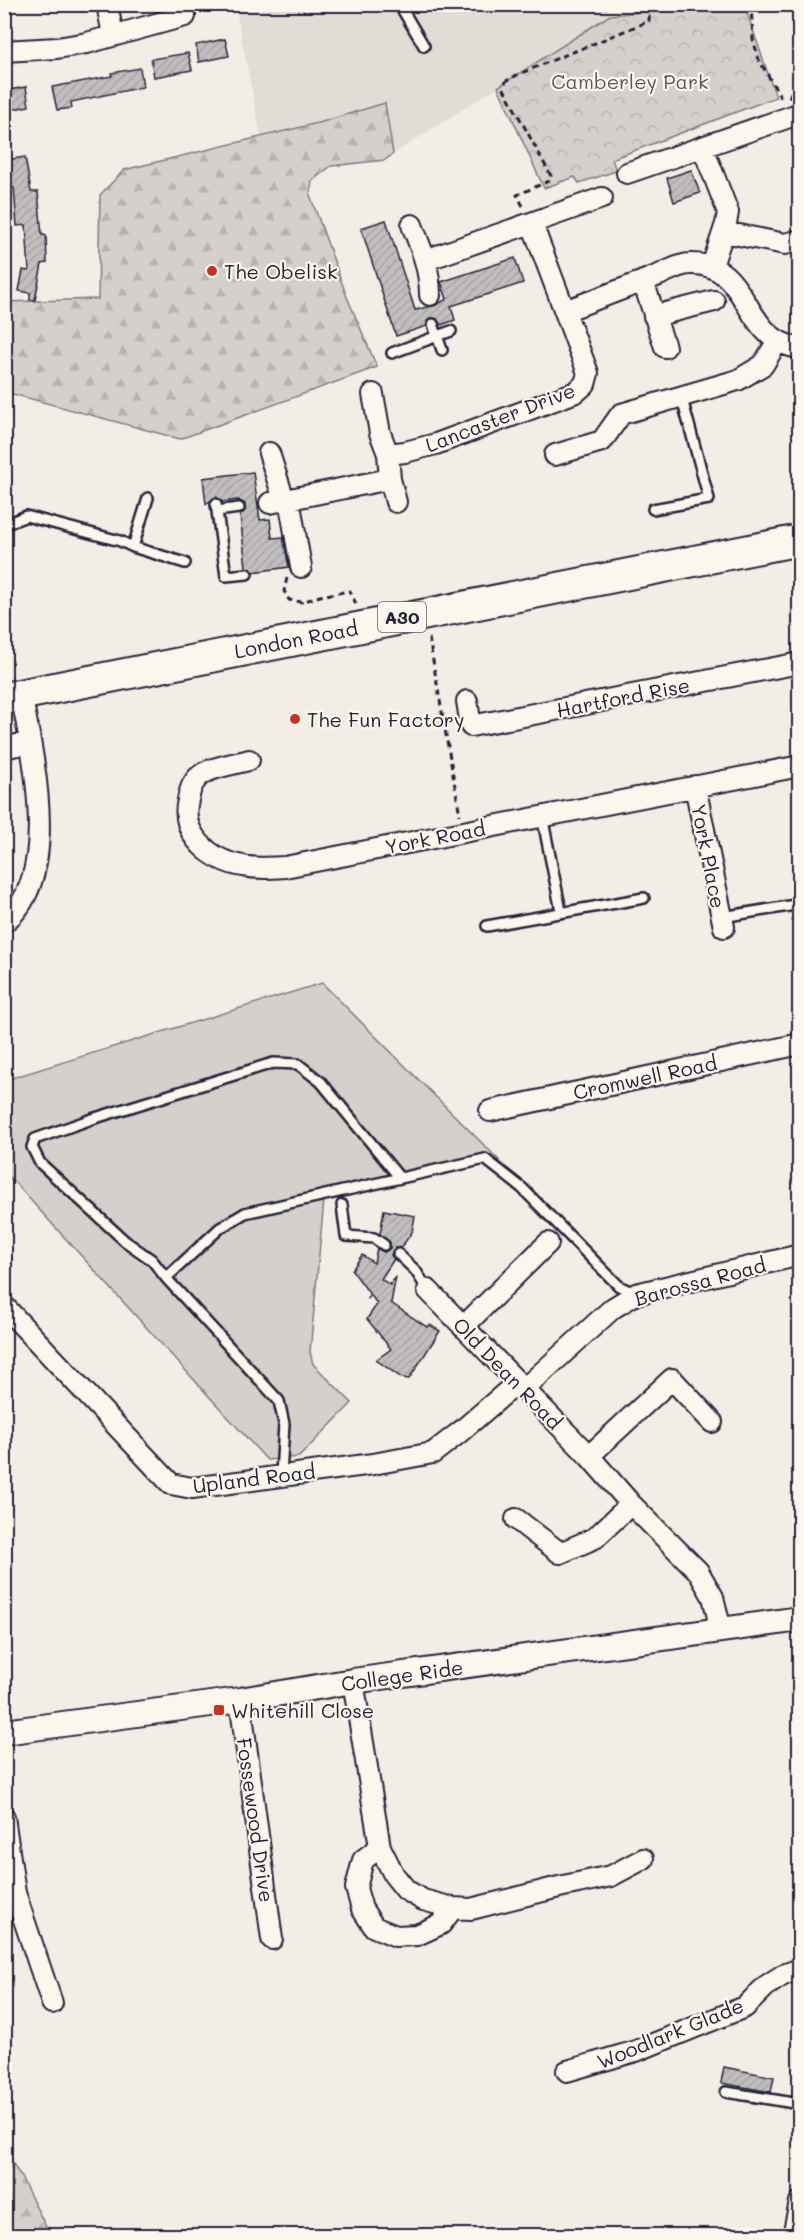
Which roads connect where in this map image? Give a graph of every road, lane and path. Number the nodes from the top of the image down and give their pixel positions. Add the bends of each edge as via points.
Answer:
1 (107, 4) edge
2 (399, 4) edge
3 (649, 4) edge
4 (751, 4) edge
5 (185, 16) dead end
6 (113, 35) junction
7 (424, 46) dead end
8 (4, 51) edge
9 (792, 109) edge
10 (703, 148) junction
11 (627, 173) dead end
12 (602, 198) dead end
13 (532, 224) junction
14 (412, 225) dead end
15 (724, 232) junction
16 (800, 240) edge
17 (426, 260) junction
18 (712, 266) junction
19 (643, 281) junction
20 (429, 300) dead end
21 (714, 301) dead end
22 (565, 311) junction
23 (654, 316) junction
24 (433, 324) dead end
25 (452, 331) dead end
26 (437, 336) junction
27 (777, 342) junction
28 (665, 347) dead end
29 (800, 348) edge
30 (442, 350) dead end
31 (392, 353) dead end
32 (373, 394) dead end
33 (681, 395) junction
34 (269, 453) dead end
35 (388, 454) junction
36 (555, 455) dead end
37 (390, 479) junction
38 (148, 498) dead end
39 (276, 502) junction
40 (396, 502) dead end
41 (239, 508) dead end
42 (653, 509) dead end
43 (4, 525) edge
44 (800, 540) edge
45 (133, 548) junction
46 (185, 563) dead end
47 (301, 567) joint
48 (247, 574) dead end
49 (359, 611) dead end
50 (425, 613) junction
51 (800, 663) edge
52 (13, 696) edge
53 (467, 701) dead end
54 (30, 742) junction
55 (4, 748) edge
56 (249, 760) dead end
57 (800, 766) edge
58 (695, 786) junction
59 (542, 816) junction
60 (462, 832) junction
61 (644, 898) dead end
62 (795, 905) dead end
63 (561, 911) junction
64 (4, 922) edge
65 (723, 922) joint
66 (487, 926) dead end
67 (800, 1044) edge
68 (490, 1111) dead end
69 (399, 1177) junction
70 (342, 1205) dead end
71 (548, 1243) dead end
72 (384, 1245) dead end
73 (398, 1254) dead end
74 (800, 1255) edge
75 (166, 1278) junction
76 (428, 1290) joint
77 (636, 1294) junction
78 (4, 1306) edge
79 (463, 1327) junction
80 (521, 1385) junction
81 (712, 1422) dead end
82 (589, 1456) junction
83 (281, 1475) junction
84 (631, 1504) junction
85 (516, 1519) dead end
86 (800, 1619) edge
87 (721, 1630) junction
88 (353, 1681) junction
89 (240, 1700) junction
90 (6, 1727) edge
91 (4, 1817) edge
92 (380, 1847) junction
93 (643, 1859) dead end
94 (453, 1908) junction
95 (272, 1939) dead end
96 (800, 1969) edge
97 (52, 2003) dead end
98 (567, 2072) dead end
99 (726, 2092) dead end
100 (800, 2104) edge
101 (800, 2202) edge
102 (793, 2235) edge

1 - 6 street
2 - 7 lane
3 - 13 path via 649,21 506,81 504,89 551,176 549,181 518,195
4 - 9 path via 759,60
5 - 6 street
6 - 8 street via 87,44
9 - 10 street
10 - 11 street
10 - 15 street via 728,212
12 - 13 street
13 - 17 street
13 - 22 street, Lancaster Drive
14 - 17 street
15 - 16 street via 785,244
15 - 18 street
17 - 20 street
18 - 19 street via 688,264
18 - 27 street via 737,287 759,326
19 - 22 street
19 - 23 street
21 - 23 street
22 - 35 street, Lancaster Drive via 588,373 585,384 576,392 436,444
23 - 28 street
24 - 26 lane
25 - 26 lane
26 - 30 lane
26 - 31 lane
27 - 29 street
27 - 33 street via 763,365 738,380
32 - 35 street
33 - 36 street via 621,414 602,441
33 - 42 lane via 708,499
34 - 39 street
35 - 37 street
37 - 39 street
37 - 40 street
38 - 45 lane
39 - 47 street
41 - 48 lane via 217,508 226,576
43 - 45 lane via 26,516
44 - 50 main road, London Road / A30
45 - 46 lane
47 - 49 path via 289,573 284,591 289,600 302,602 350,591
50 - 52 main road, London Road / A30
50 - 60 path
51 - 53 street, Hartford Rise via 471,726
52 - 54 street
54 - 55 street
54 - 64 street via 37,781 38,837 33,882 15,914
56 - 60 street, York Road via 204,773 191,784 186,808 188,829 204,849 240,866 285,867
57 - 58 street, York Road
58 - 59 street, York Road
58 - 65 street, York Place
59 - 60 street, York Road
59 - 63 lane
61 - 63 lane
62 - 65 lane
63 - 66 lane
67 - 68 street, Cromwell Road
69 - 75 lane via 245,1213 220,1228
69 - 75 lane via 321,1082 298,1064 273,1063 35,1139 32,1147 40,1163 152,1260
69 - 77 lane via 485,1159 522,1188 619,1286
70 - 72 lane via 346,1236 374,1238
71 - 79 street
73 - 76 lane
74 - 77 street, Barossa Road
75 - 83 lane via 279,1401 284,1424
76 - 79 street, Old Dean Road
77 - 80 street, Barossa Road
78 - 83 street, Upland Road via 171,1484 192,1488
79 - 80 street, Old Dean Road
80 - 82 street, Old Dean Road
80 - 83 street, Upland Road via 433,1453
81 - 82 street via 672,1379
82 - 84 street, Old Dean Road
84 - 85 street via 595,1538 560,1553
84 - 87 street, Old Dean Road via 698,1571 713,1597
86 - 87 street, College Ride
87 - 88 street, College Ride
88 - 89 street, College Ride
88 - 92 street
89 - 90 street, College Ride
89 - 95 street, Fossewood Drive
91 - 97 street via 15,1893
92 - 94 street via 406,1890 423,1900
92 - 94 street via 363,1860 356,1888 362,1909 374,1927 396,1935 417,1935 441,1924
93 - 94 street via 612,1876 471,1909
96 - 98 street, Woodlark Glade via 766,1986 745,2007 636,2051
99 - 100 lane
101 - 102 street

